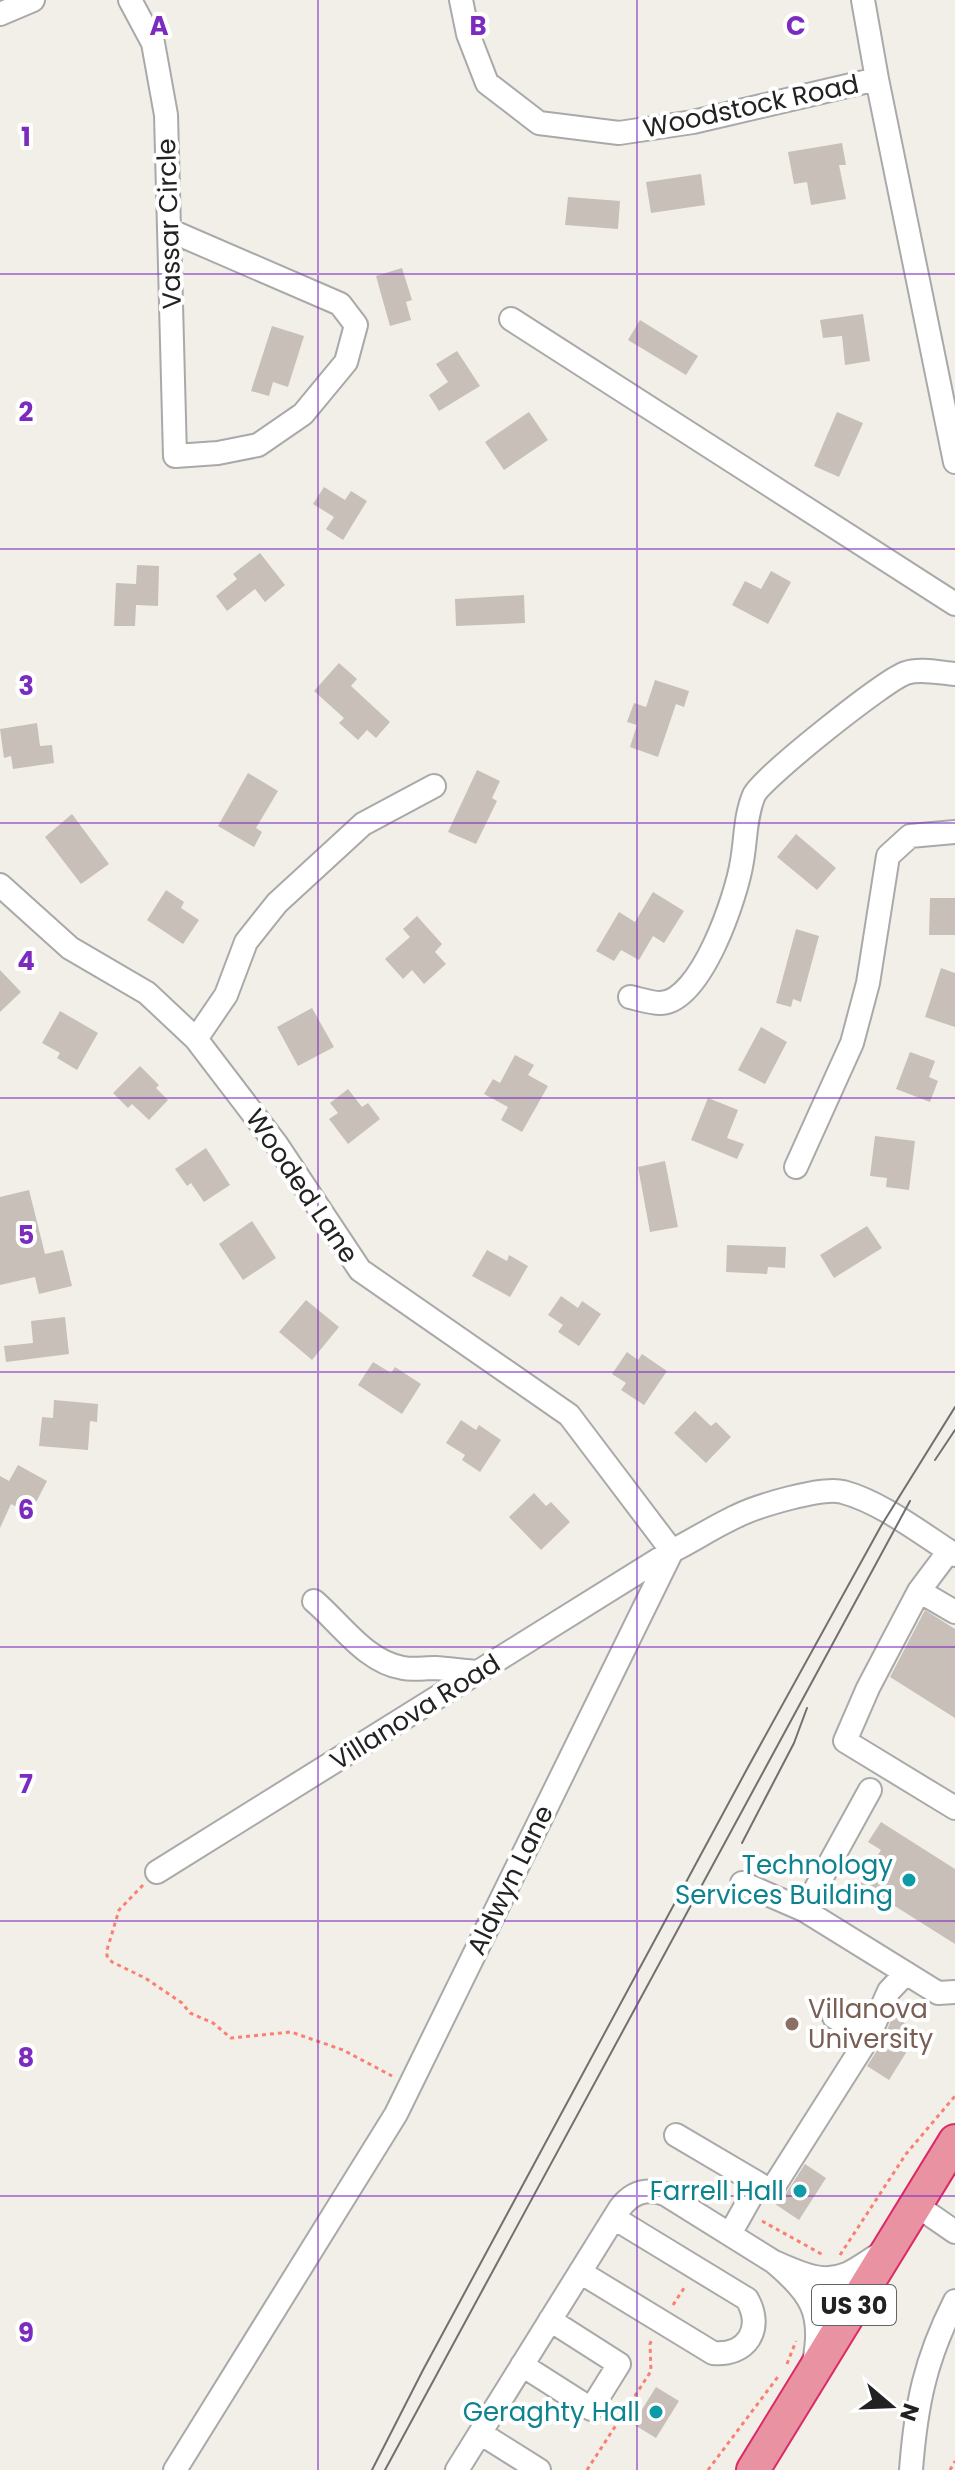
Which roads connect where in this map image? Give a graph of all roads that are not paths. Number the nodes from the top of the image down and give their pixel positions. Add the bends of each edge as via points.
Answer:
1 (33, 0) edge
2 (130, 0) edge
3 (461, 0) edge
4 (863, 0) edge
5 (0, 14) edge
6 (877, 79) junction
7 (169, 230) junction
8 (511, 319) dead end
9 (955, 462) edge
10 (955, 604) edge
11 (955, 674) edge
12 (434, 786) dead end
13 (955, 832) edge
14 (0, 885) edge
15 (630, 997) dead end
16 (196, 1039) junction
17 (796, 1167) dead end
18 (672, 1551) junction
19 (952, 1553) edge
20 (919, 1591) junction
21 (314, 1601) dead end
22 (955, 1612) edge
23 (478, 1672) junction
24 (870, 1790) dead end
25 (955, 1808) edge
26 (157, 1872) road end
27 (742, 1883) dead end
28 (804, 1910) junction
29 (906, 1973) junction
30 (955, 1992) edge
31 (834, 2017) dead end
32 (868, 2038) junction
33 (676, 2135) dead end
34 (955, 2141) edge
35 (758, 2184) junction
36 (916, 2205) junction
37 (614, 2218) junction
38 (955, 2232) edge
39 (730, 2234) junction
40 (890, 2248) junction
41 (774, 2262) junction
42 (580, 2272) junction
43 (955, 2301) edge
44 (550, 2320) junction
45 (522, 2365) junction
46 (812, 2375) junction
47 (480, 2433) junction
48 (175, 2470) edge
49 (457, 2470) edge
50 (539, 2470) edge
51 (753, 2470) edge
52 (911, 2470) edge

1 - 5 street
2 - 7 street, Vassar Circle via 153,43 166,115
3 - 6 street, Woodstock Road via 487,83 539,123 619,133 693,122
4 - 6 street
6 - 9 street
7 - 7 street, Vassar Circle via 175,456 258,445 303,414 346,362 356,325 340,304
8 - 10 street
11 - 15 street via 907,672 817,736 756,791 742,864 713,950 696,978 676,998 661,1003
12 - 16 street via 363,824 277,903 246,942 226,995
13 - 17 street via 910,836 888,856 868,983 852,1043
14 - 16 street, Wooded Lane via 70,948 147,993
16 - 18 street, Wooded Lane via 277,1145 360,1270 569,1415
18 - 19 street via 739,1515 830,1490 867,1502
18 - 23 street, Villanova Road
18 - 48 street, Aldwyn Lane via 396,2114
19 - 20 street
20 - 22 street
20 - 25 street via 845,1741
21 - 23 street via 373,1655 392,1664
23 - 26 street, Villanova Road
24 - 28 street
27 - 28 street
28 - 29 street
29 - 30 street via 938,1993
29 - 32 street via 889,1991
31 - 32 street
32 - 35 street via 771,2191
33 - 35 street
34 - 36 highway, US 30
35 - 39 street
36 - 38 street
36 - 40 highway, US 30
37 - 39 street via 635,2194 655,2191
37 - 42 street
37 - 42 street via 747,2299 755,2319 749,2338 733,2352 713,2353
39 - 41 street
40 - 41 street via 832,2278 814,2278
40 - 46 highway, US 30
41 - 46 street via 806,2293 815,2310
42 - 44 street
43 - 52 street via 926,2368
44 - 45 street
44 - 45 street via 619,2364 591,2409
45 - 47 street
46 - 51 highway, US 30
47 - 49 street
47 - 50 street

